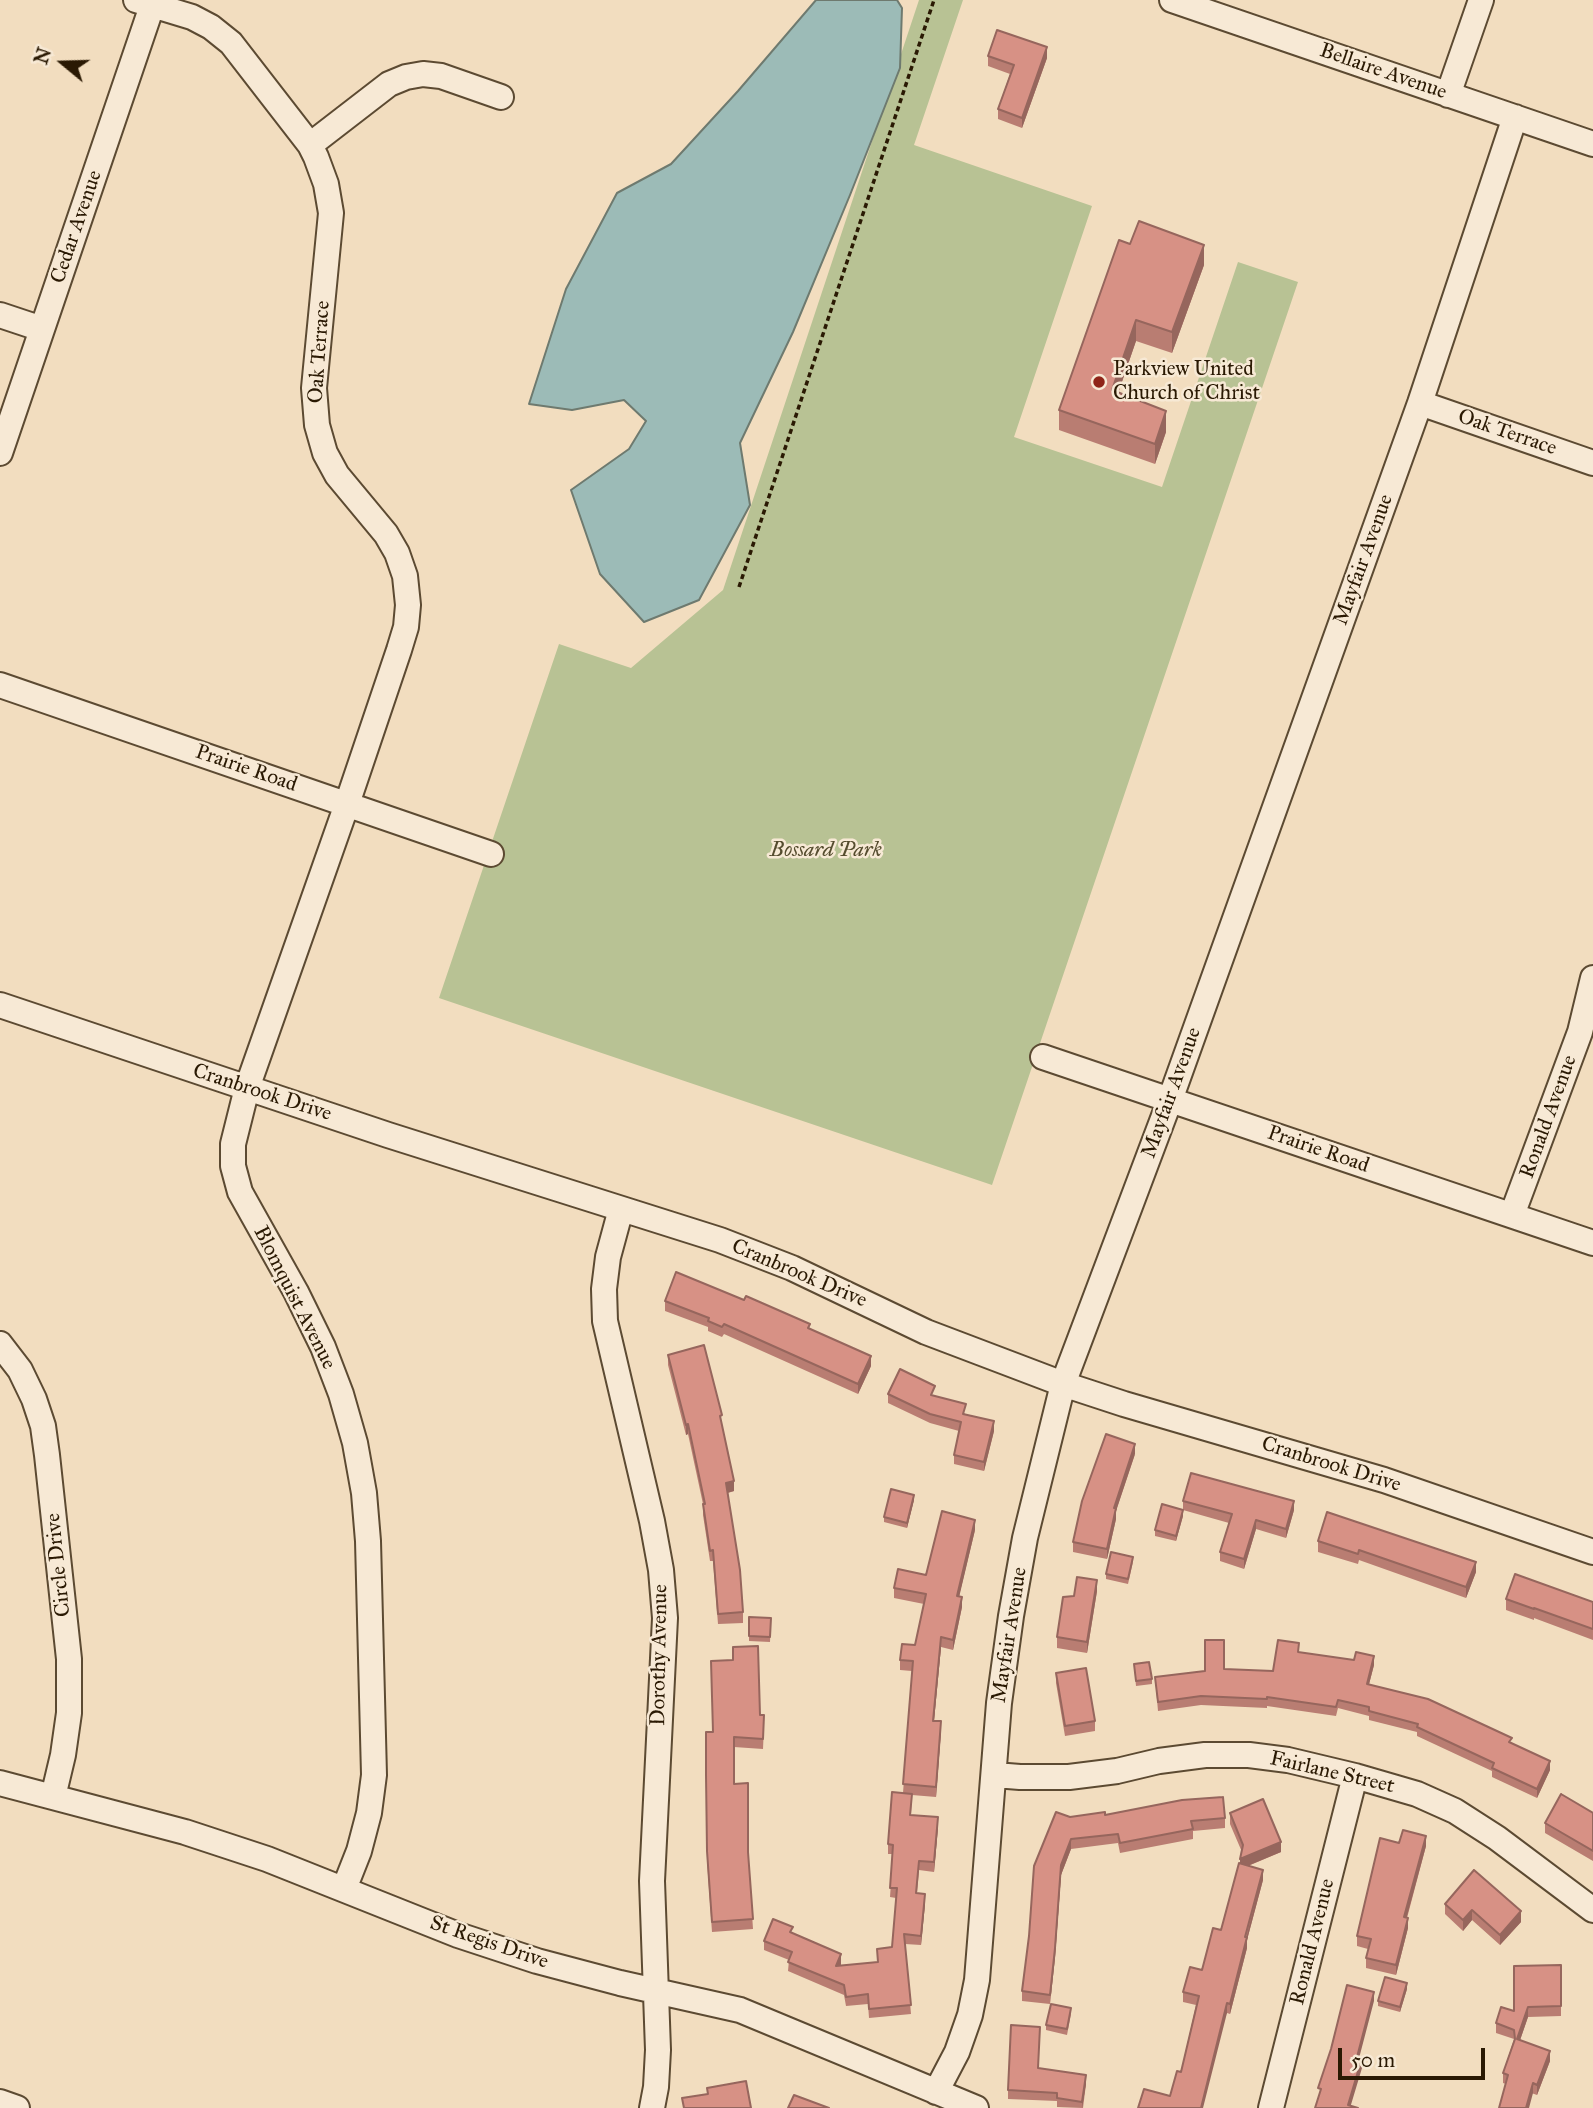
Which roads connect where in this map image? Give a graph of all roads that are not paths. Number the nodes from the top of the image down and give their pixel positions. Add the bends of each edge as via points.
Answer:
1 (1481, 0) edge
2 (1182, 1) edge
3 (147, 2) edge
4 (1448, 94) junction
5 (501, 97) dead end
6 (1515, 117) junction
7 (1593, 144) edge
8 (310, 145) junction
9 (0, 315) edge
10 (42, 329) junction
11 (1420, 403) junction
12 (0, 453) edge
13 (1593, 463) edge
14 (0, 685) edge
15 (347, 804) junction
16 (491, 854) dead end
17 (1593, 978) edge
18 (0, 1005) edge
19 (1043, 1057) dead end
20 (247, 1088) junction
21 (1170, 1100) junction
22 (621, 1209) junction
23 (1513, 1215) junction
24 (1593, 1243) edge
25 (0, 1344) edge
26 (1063, 1384) junction
27 (1593, 1552) edge
28 (995, 1775) junction
29 (1355, 1776) junction
30 (0, 1783) edge
31 (53, 1797) junction
32 (344, 1889) junction
33 (1593, 1910) edge
34 (656, 1990) junction
35 (936, 2092) junction
36 (0, 2102) edge
37 (18, 2108) edge
38 (652, 2108) edge
39 (976, 2108) edge
40 (1271, 2108) edge

1 - 4 street
2 - 4 street, Bellaire Avenue
3 - 8 street, Oak Terrace via 192,17 231,43
3 - 10 street, Cedar Avenue
4 - 6 street, Bellaire Avenue
5 - 8 street via 441,76 406,77 374,94
6 - 7 street, Bellaire Avenue
6 - 11 street, Mayfair Avenue
8 - 15 street, Oak Terrace via 326,184 331,212 314,388 317,425 337,475 397,553 408,605 399,650
9 - 10 street
10 - 12 street, Cedar Avenue
11 - 13 street, Oak Terrace
11 - 21 street, Mayfair Avenue
14 - 15 street, Prairie Road
15 - 16 street, Prairie Road
15 - 20 street, Blomquist Avenue
17 - 23 street, Ronald Avenue via 1580,1032
18 - 20 street, Cranbrook Drive
19 - 21 street, Prairie Road
20 - 22 street, Cranbrook Drive
20 - 32 street, Blomquist Avenue via 233,1144 240,1192 323,1347 355,1443 364,1493 374,1775 359,1851
21 - 23 street, Prairie Road
21 - 26 street, Mayfair Avenue
22 - 26 street, Cranbrook Drive via 792,1268 926,1332
22 - 34 street, Dorothy Avenue via 608,1257 605,1321 652,1521 665,1618 652,1881
23 - 24 street, Prairie Road
25 - 31 street, Circle Drive via 34,1399 47,1455 69,1659 69,1713
26 - 27 street, Cranbrook Drive via 1384,1480
26 - 28 street, Mayfair Avenue via 1010,1616
28 - 29 street, Fairlane Street via 1069,1777 1205,1755 1249,1755
28 - 35 street, Mayfair Avenue via 977,1980 957,2052
29 - 33 street, Fairlane Street via 1417,1794 1468,1818
29 - 40 street, Ronald Avenue
30 - 31 street, St Regis Drive
31 - 32 street, St Regis Drive via 185,1832
32 - 34 street, St Regis Drive via 458,1935
34 - 35 street, St Regis Drive via 740,2010
34 - 38 street, Dorothy Avenue via 658,2050
35 - 39 street, St Regis Drive
36 - 37 street

